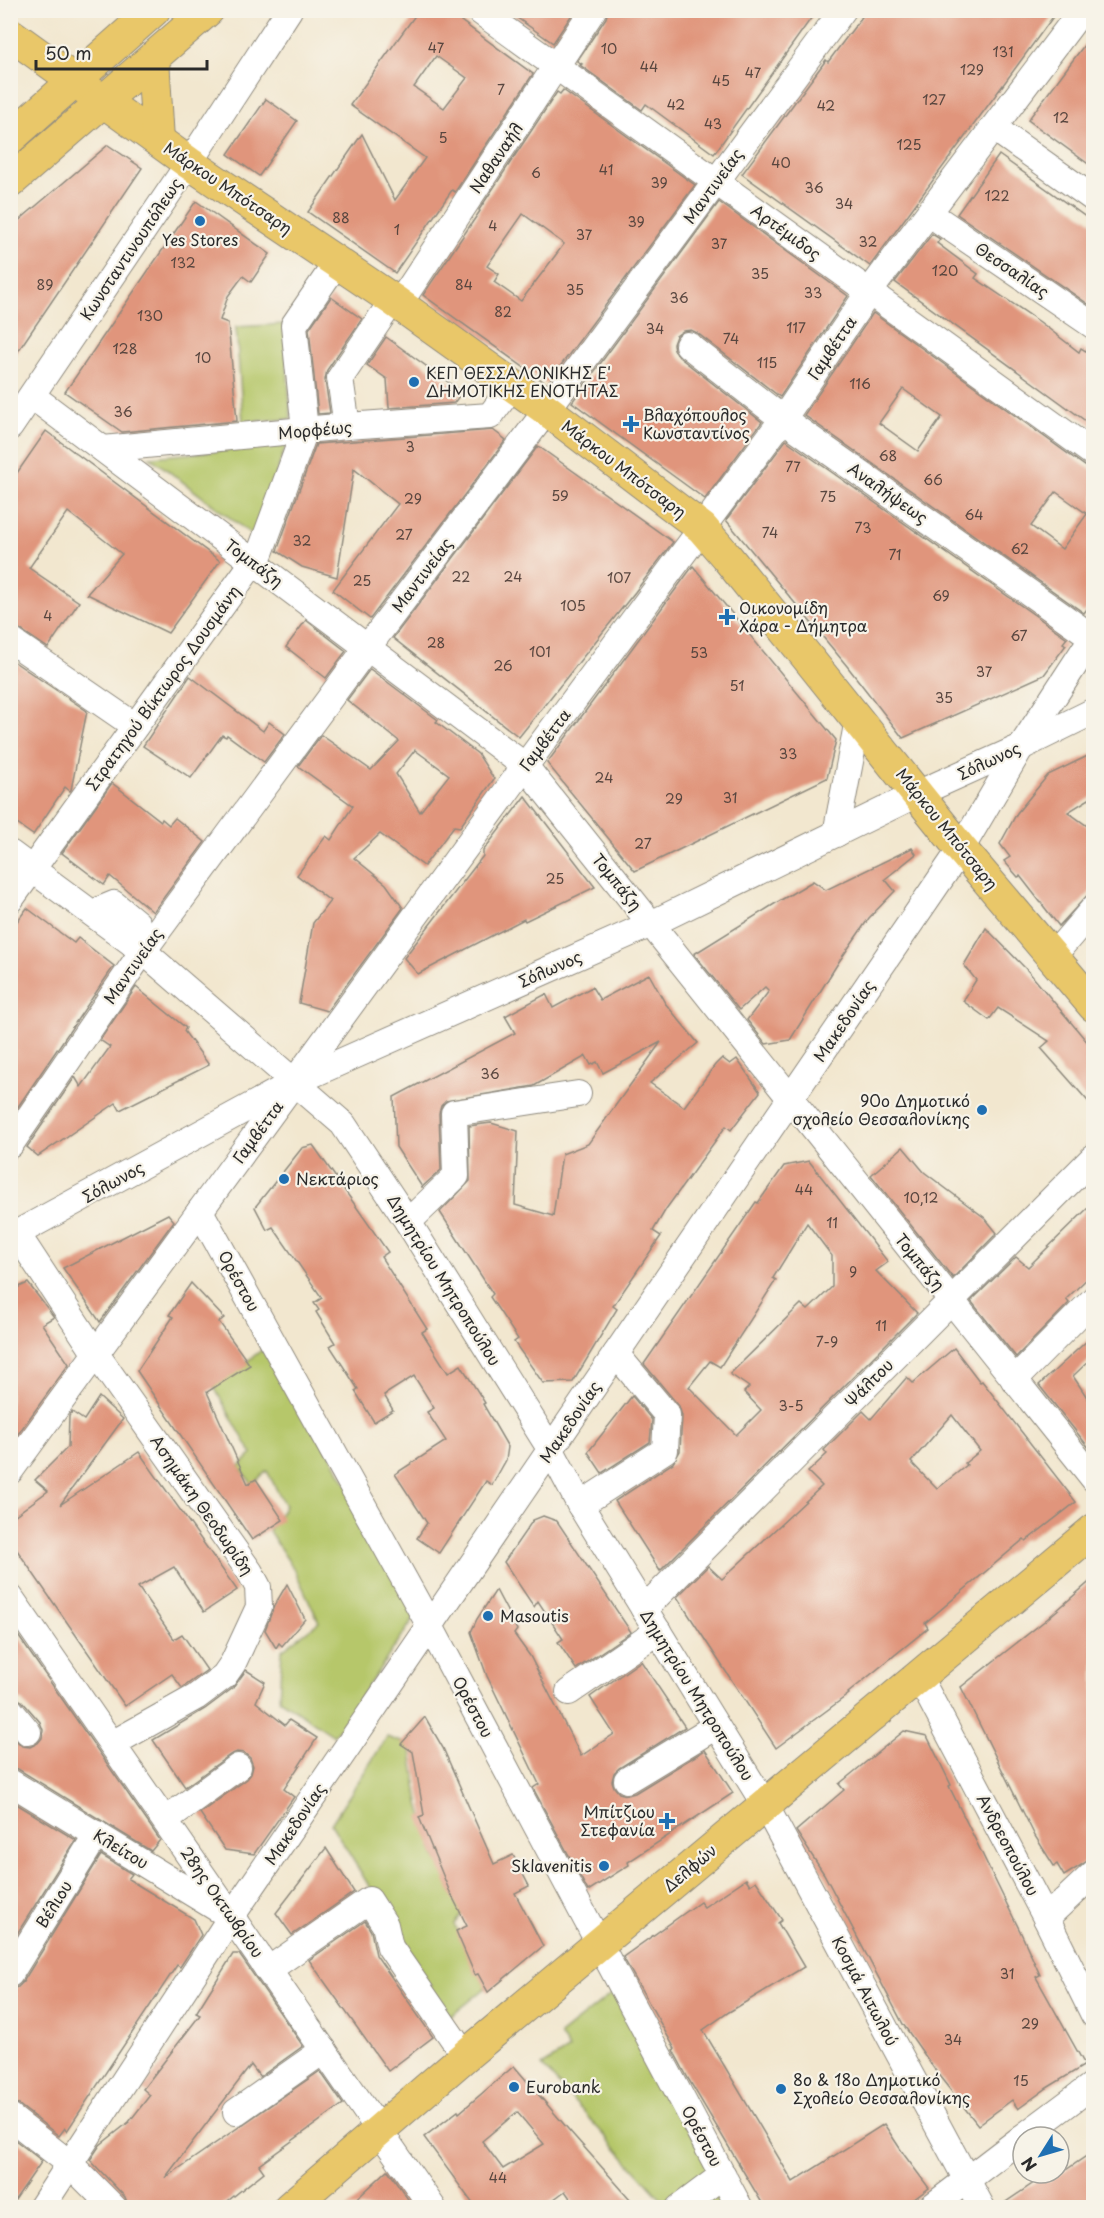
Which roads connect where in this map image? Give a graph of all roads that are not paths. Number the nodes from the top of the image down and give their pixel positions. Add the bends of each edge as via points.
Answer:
1 (154, 10) edge
2 (208, 10) edge
3 (289, 10) edge
4 (478, 10) edge
5 (593, 10) edge
6 (843, 10) edge
7 (1082, 10) edge
8 (10, 34) edge
9 (153, 59) junction
10 (556, 67) junction
11 (76, 81) junction
12 (103, 101) junction
13 (994, 128) junction
14 (10, 138) edge
15 (158, 140) junction
16 (189, 163) junction
17 (10, 182) edge
18 (716, 182) junction
19 (1094, 200) edge
20 (930, 214) junction
21 (337, 262) junction
22 (869, 292) junction
23 (396, 302) junction
24 (1094, 326) edge
25 (688, 345) dead end
26 (512, 387) junction
27 (32, 396) junction
28 (547, 410) junction
29 (783, 419) junction
30 (347, 426) junction
31 (10, 427) edge
32 (305, 430) junction
33 (103, 449) junction
34 (1094, 454) edge
35 (702, 528) junction
36 (253, 562) junction
37 (1093, 636) edge
38 (10, 640) edge
39 (367, 648) junction
40 (1094, 711) edge
41 (858, 720) junction
42 (135, 726) junction
43 (1021, 747) junction
44 (525, 766) junction
45 (917, 794) junction
46 (836, 834) junction
47 (962, 849) junction
48 (10, 853) edge
49 (32, 869) junction
50 (10, 900) edge
51 (1094, 908) edge
52 (102, 909) dead end
53 (651, 924) junction
54 (138, 948) junction
55 (1052, 957) junction
56 (1094, 1006) edge
57 (293, 1083) junction
58 (578, 1094) dead end
59 (790, 1099) junction
60 (10, 1145) edge
61 (1094, 1157) edge
62 (200, 1211) junction
63 (408, 1222) junction
64 (14, 1235) edge
65 (1094, 1299) edge
66 (951, 1300) junction
67 (96, 1354) junction
68 (616, 1354) junction
69 (1014, 1380) junction
70 (550, 1450) junction
71 (10, 1471) edge
72 (1094, 1479) edge
73 (580, 1505) junction
74 (1094, 1530) edge
75 (10, 1597) edge
76 (644, 1609) junction
77 (430, 1626) junction
78 (657, 1631) junction
79 (919, 1677) junction
80 (569, 1692) dead end
81 (10, 1710) edge
82 (716, 1726) junction
83 (28, 1732) dead end
84 (112, 1744) junction
85 (238, 1767) dead end
86 (627, 1780) dead end
87 (10, 1782) edge
88 (765, 1805) junction
89 (165, 1820) junction
90 (97, 1834) junction
91 (1094, 1873) edge
92 (231, 1917) junction
93 (1046, 1918) junction
94 (599, 1945) junction
95 (268, 1970) junction
96 (10, 1974) edge
97 (1094, 2015) edge
98 (324, 2050) junction
99 (465, 2056) junction
100 (1094, 2084) edge
101 (236, 2112) dead end
102 (10, 2117) edge
103 (1039, 2125) edge
104 (379, 2129) junction
105 (1011, 2146) edge
106 (69, 2164) junction
107 (723, 2175) junction
108 (967, 2180) junction
109 (41, 2208) edge
110 (114, 2208) edge
111 (289, 2208) edge
112 (433, 2208) edge
113 (679, 2208) edge
114 (740, 2208) edge
115 (930, 2208) edge
116 (982, 2208) edge

1 - 11 main road
2 - 9 main road
3 - 16 street, Κωνσταντινουπόλεως
4 - 10 street, Αρτέμιδος
5 - 10 street, Ναθαναήλ
6 - 18 street, Μαντινείας
7 - 13 street, Γαμβέττα
8 - 11 main road, Μάρκου Μπότσαρη
9 - 12 main road
9 - 15 main road
10 - 18 street, Αρτέμιδος
10 - 23 street, Ναθαναήλ
11 - 12 main road, Μάρκου Μπότσαρη
11 - 14 main road
12 - 15 main road, Μάρκου Μπότσαρη
12 - 17 main road
13 - 19 street
13 - 20 street, Γαμβέττα
15 - 16 main road, Μάρκου Μπότσαρη
16 - 21 main road, Μάρκου Μπότσαρη
16 - 27 street, Κωνσταντινουπόλεως
18 - 22 street, Αρτέμιδος
18 - 28 street, Μαντινείας
20 - 22 street, Γαμβέττα
20 - 24 street, Θεσσαλίας
21 - 23 main road, Μάρκου Μπότσαρη
21 - 32 street via 294,325
22 - 29 street, Γαμβέττα
22 - 34 street, Αρτέμιδος
23 - 26 main road, Μάρκου Μπότσαρη
23 - 30 street, Ναθαναήλ via 340,378
25 - 29 street, Αναλήψεως
26 - 28 main road, Μάρκου Μπότσαρη
26 - 30 street, Μορφέως via 490,416
27 - 31 street, Κωνσταντινουπόλεως
27 - 33 street, Τομπάζη
28 - 35 main road, Μάρκου Μπότσαρη
28 - 39 street, Μαντινείας
29 - 35 street, Γαμβέττα
29 - 37 street, Αναλήψεως
30 - 32 street, Μορφέως
32 - 33 street, Μορφέως
32 - 36 street, Στρατηγού Βίκτωρος Δουσμάνη
33 - 36 street, Τομπάζη
35 - 41 main road, Μάρκου Μπότσαρη
35 - 44 street, Γαμβέττα
36 - 39 street, Τομπάζη
36 - 42 street, Στρατηγού Βίκτωρος Δουσμάνη
37 - 43 street, Μακεδονίας
38 - 42 street
39 - 44 street, Τομπάζη
39 - 54 street, Μαντινείας
40 - 43 street, Σόλωνος
41 - 45 main road, Μάρκου Μπότσαρη
41 - 46 street
42 - 49 street, Στρατηγού Βίκτωρος Δουσμάνη
43 - 45 street, Σόλωνος
43 - 47 street, Μακεδονίας
44 - 53 street, Τομπάζη
44 - 57 street, Γαμβέττα
45 - 46 street, Σόλωνος
45 - 47 main road, Μάρκου Μπότσαρη
46 - 53 street, Σόλωνος
47 - 55 main road, Μάρκου Μπότσαρη
47 - 59 street, Μακεδονίας
48 - 49 street, Δημητρίου Μητροπούλου
49 - 50 street, Στρατηγού Βίκτωρος Δουσμάνη
49 - 54 street, Δημητρίου Μητροπούλου
51 - 55 street
52 - 54 street via 114,904 137,922
53 - 57 street, Σόλωνος
53 - 59 street, Τομπάζη
54 - 57 street, Δημητρίου Μητροπούλου
54 - 60 street, Μαντινείας
55 - 56 main road, Μάρκου Μπότσαρη
57 - 62 street, Γαμβέττα
57 - 63 street, Δημητρίου Μητροπούλου via 343,1124
57 - 64 street, Σόλωνος
58 - 63 street via 454,1113 456,1176
59 - 66 street, Τομπάζη
59 - 68 street, Μακεδονίας
61 - 66 street, Ψάλτου
62 - 67 street, Γαμβέττα
62 - 77 street, Ορέστου
63 - 70 street, Δημητρίου Μητροπούλου
64 - 67 street, Ασημάκη Θεοδωρίδη
65 - 69 street
66 - 69 street, Τομπάζη
66 - 76 street, Ψάλτου
67 - 71 street, Γαμβέττα
67 - 84 street, Ασημάκη Θεοδωρίδη via 250,1572 259,1592 256,1614 224,1676 196,1697
68 - 70 street, Μακεδονίας
68 - 73 street via 667,1415 664,1449
69 - 72 street, Τομπάζη
70 - 73 street, Δημητρίου Μητροπούλου
70 - 77 street, Μακεδονίας
73 - 76 street, Δημητρίου Μητροπούλου
74 - 79 main road, Δελφών
75 - 84 street, 28ης Οκτωβρίου
76 - 78 street, Δημητρίου Μητροπούλου
77 - 92 street, Μακεδονίας
77 - 94 street, Ορέστου
78 - 80 street
78 - 82 street, Δημητρίου Μητροπούλου
79 - 88 main road, Δελφών
79 - 93 street, Ανδρεοπούλου
81 - 83 street
82 - 86 street
82 - 88 street, Δημητρίου Μητροπούλου
84 - 89 street, 28ης Οκτωβρίου
85 - 89 street
87 - 90 street, Κλείτου
88 - 94 main road, Δελφών
88 - 108 street, Κοσμά Αιτωλού
89 - 92 street, 28ης Οκτωβρίου
90 - 92 street, Κλείτου
90 - 96 street, Βέλιου
91 - 93 street
92 - 95 street, 28ης Οκτωβρίου
92 - 106 street, Μακεδονίας
93 - 97 street, Ανδρεοπούλου
94 - 99 main road, Δελφών
94 - 107 street, Ορέστου
95 - 98 street, 28ης Οκτωβρίου
95 - 99 street via 369,1900 385,1925 390,1947
98 - 101 street
98 - 104 street, 28ης Οκτωβρίου
99 - 104 main road, Δελφών
100 - 103 street
102 - 106 street
104 - 111 main road, Δελφών
104 - 112 street, 28ης Οκτωβρίου
105 - 108 street
106 - 109 street, Μακεδονίας
106 - 110 street
107 - 113 street
107 - 114 street, Ορέστου
108 - 115 street
108 - 116 street, Κοσμά Αιτωλού

